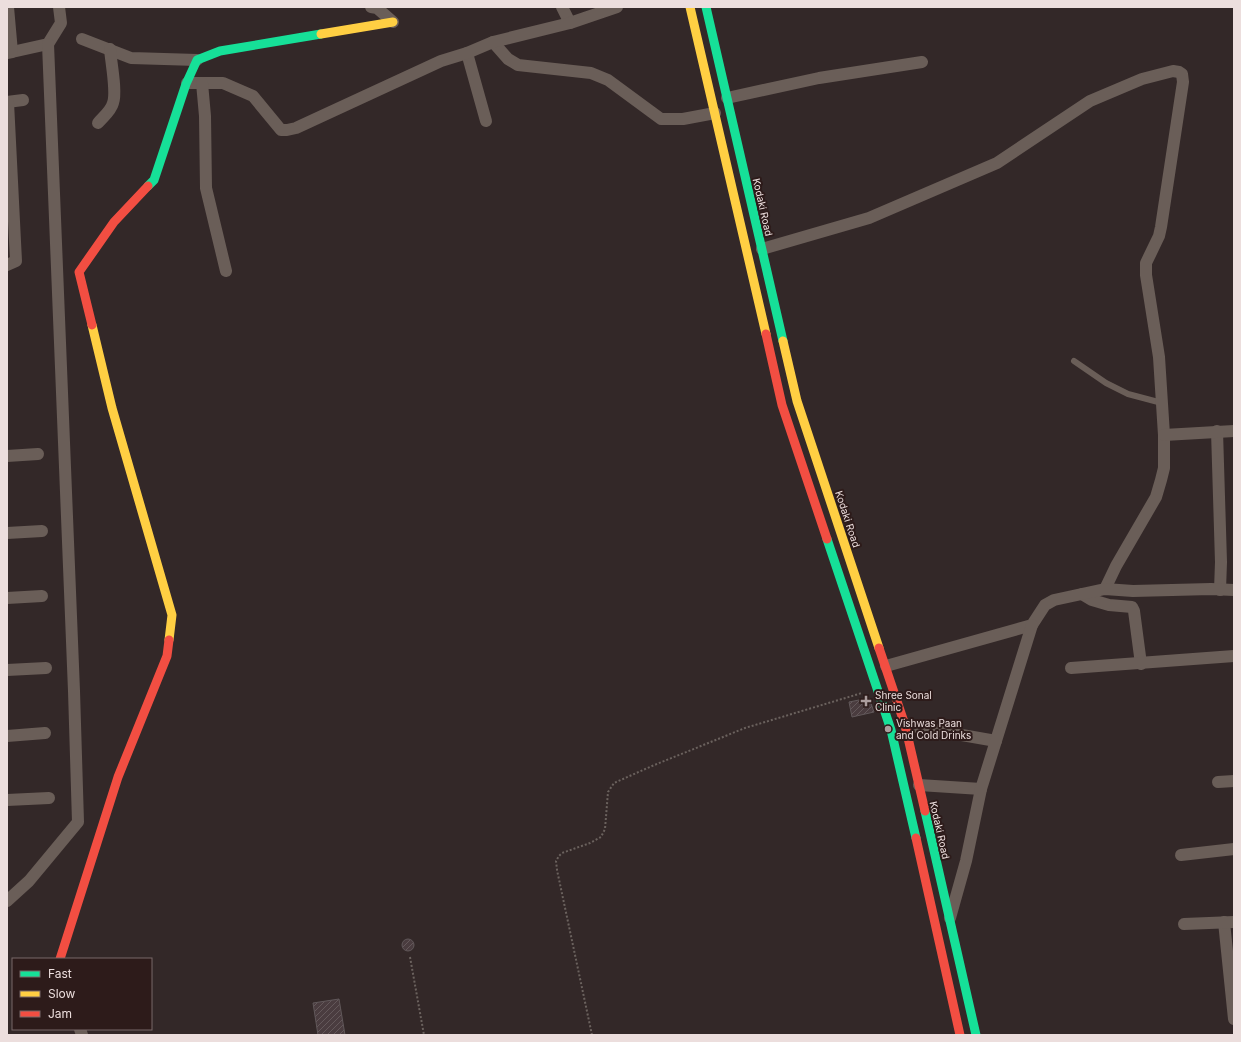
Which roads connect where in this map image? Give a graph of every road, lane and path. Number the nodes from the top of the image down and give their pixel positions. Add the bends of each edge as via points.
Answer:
1 (8, 7) edge
2 (59, 7) edge
3 (371, 7) edge
4 (562, 7) edge
5 (616, 7) edge
6 (690, 7) edge
7 (706, 7) edge
8 (393, 22) joint
9 (570, 23) junction
10 (82, 39) dead end
11 (492, 42) junction
12 (48, 44) junction
13 (110, 49) junction
14 (9, 52) edge
15 (467, 53) junction
16 (197, 60) junction
17 (922, 62) dead end
18 (187, 83) junction
19 (202, 83) junction
20 (727, 98) junction
21 (23, 100) dead end
22 (7, 102) edge
23 (715, 113) junction
24 (486, 121) dead end
25 (98, 123) dead end
26 (762, 249) junction
27 (7, 265) edge
28 (226, 271) dead end
29 (1074, 361) dead end
30 (1162, 403) junction
31 (1218, 431) junction
32 (1234, 431) edge
33 (1164, 435) junction
34 (38, 454) dead end
35 (7, 456) edge
36 (42, 531) dead end
37 (7, 534) edge
38 (1105, 589) junction
39 (1220, 590) junction
40 (1234, 590) edge
41 (1082, 594) junction
42 (42, 596) dead end
43 (7, 598) edge
44 (1032, 625) junction
45 (1234, 656) edge
46 (1140, 664) junction
47 (886, 666) junction
48 (46, 668) dead end
49 (1071, 668) dead end
50 (7, 670) edge
51 (877, 689) junction
52 (906, 725) junction
53 (45, 733) dead end
54 (7, 736) edge
55 (996, 741) junction
56 (1234, 781) edge
57 (1218, 782) dead end
58 (919, 785) junction
59 (981, 789) junction
60 (49, 798) dead end
61 (7, 800) edge
62 (1234, 849) edge
63 (1181, 855) dead end
64 (7, 901) edge
65 (950, 920) junction
66 (1229, 922) edge
67 (1184, 924) dead end
68 (410, 957) dead end
69 (60, 958) edge
70 (1234, 1019) edge
71 (424, 1035) edge
72 (592, 1035) edge
73 (960, 1035) edge
74 (976, 1035) edge

1 - 14 street
2 - 12 street via 61,23
3 - 8 street via 377,8
4 - 9 street
5 - 9 street
6 - 23 main road
7 - 20 main road, Kodaki Road
8 - 16 main road via 220,52
9 - 11 street
10 - 13 street
11 - 15 street
11 - 23 street via 508,59 518,65 591,73 608,80 661,119 683,119
12 - 14 street
12 - 64 street via 78,822 29,880
13 - 16 street via 131,58
13 - 25 street via 114,102
15 - 19 street via 441,61 287,130 281,130 253,96 223,83
15 - 24 street
16 - 18 main road
17 - 20 street via 819,78
18 - 19 street
18 - 69 main road via 154,180 114,222 79,272 112,408 172,615 167,656 118,777
19 - 28 street via 206,188
20 - 26 main road, Kodaki Road
21 - 22 street
22 - 27 street via 16,261
23 - 51 main road via 782,405
26 - 30 street via 868,218 997,163 1090,101 1142,79 1173,71 1179,72 1182,74 1183,82 1161,227 1146,263 1159,357
26 - 47 main road, Kodaki Road via 797,401
29 - 30 lane via 1106,383 1128,394
30 - 33 street
31 - 32 street
31 - 33 street
31 - 39 street
33 - 38 street via 1164,468 1156,497
34 - 35 street
36 - 37 street
38 - 39 street
38 - 41 street
39 - 40 street
41 - 44 street via 1054,600 1045,605
41 - 46 street via 1108,605 1132,608
42 - 43 street
44 - 47 street
44 - 55 street
45 - 46 street
46 - 49 street
47 - 52 main road, Kodaki Road
48 - 50 street
51 - 72 path via 745,728 614,783 608,792 605,829 601,837 562,853 556,861
51 - 73 main road via 891,730
52 - 55 street
52 - 58 main road, Kodaki Road
53 - 54 street
55 - 59 street
56 - 57 street
58 - 59 street
58 - 65 main road, Kodaki Road
59 - 65 street
60 - 61 street
62 - 63 street
65 - 74 main road, Kodaki Road
66 - 67 street
66 - 70 street
68 - 71 path

